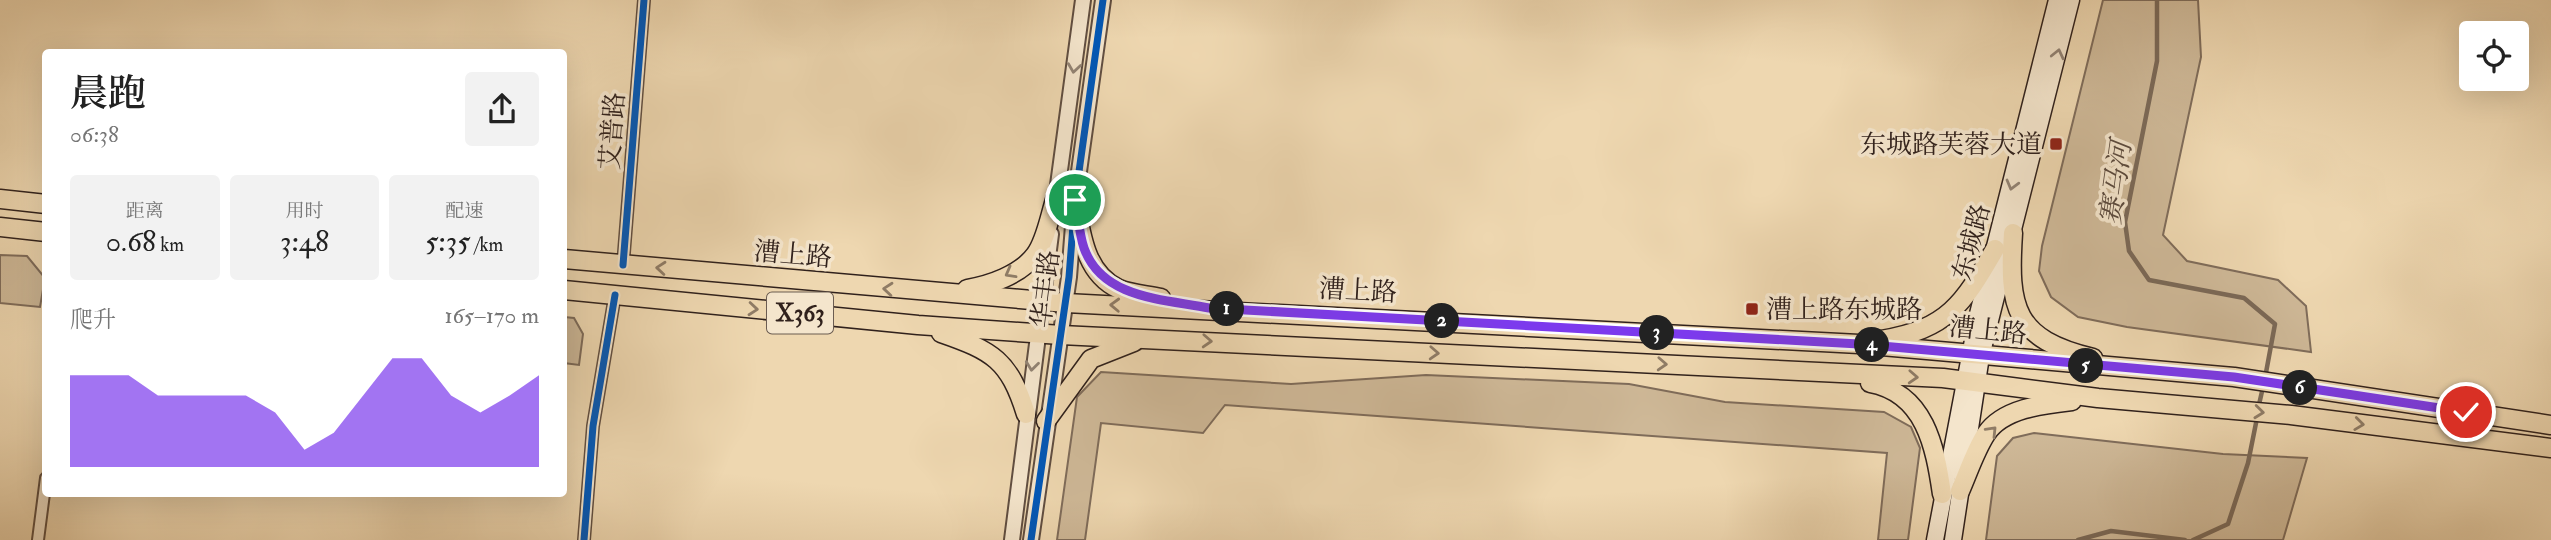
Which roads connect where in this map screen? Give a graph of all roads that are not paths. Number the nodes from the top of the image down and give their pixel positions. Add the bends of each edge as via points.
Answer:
1 (643, 0) edge
2 (1083, 0) edge
3 (1103, 0) edge
4 (2057, 0) edge
5 (2071, 0) edge
6 (1056, 197) junction
7 (0, 199) edge
8 (1075, 200) junction
9 (42, 204) edge
10 (0, 227) edge
11 (42, 232) edge
12 (2013, 233) junction
13 (1995, 249) junction
14 (567, 259) edge
15 (623, 265) junction
16 (567, 290) edge
17 (941, 293) junction
18 (615, 295) junction
19 (1040, 301) junction
20 (1066, 303) junction
21 (1209, 308) junction
22 (918, 325) junction
23 (1037, 332) junction
24 (1061, 335) junction
25 (1149, 338) junction
26 (1859, 344) junction
27 (1975, 355) junction
28 (1808, 372) junction
29 (2158, 373) junction
30 (1970, 382) junction
31 (2098, 398) junction
32 (1026, 414) junction
33 (1046, 421) junction
34 (2551, 425) edge
35 (2551, 448) edge
36 (1951, 492) junction
37 (44, 497) edge
38 (38, 540) edge
39 (584, 540) edge
40 (1012, 540) edge
41 (1031, 540) edge
42 (1935, 540) edge
43 (1953, 540) edge

1 - 15 street, 艾普路
2 -> 6 street, 华丰路
3 - 8 street, 华丰路
4 -> 13 main road, 东城路
12 -> 5 main road, 东城路
6 -> 17 main road via 1036,255 1022,267 984,286
6 - 19 street, 华丰路
7 - 9 main road
8 - 20 street, 华丰路
8 - 21 main road via 1084,248 1097,274 1119,289
10 - 11 main road
12 - 27 main road, 东城路
12 - 29 main road via 2010,281 2016,307 2032,331 2058,349
13 - 26 main road via 1954,311 1907,336
13 - 27 main road, 东城路
14 - 15 main road, 漕上路 / X363
17 -> 15 main road, 漕上路 / X363
16 - 18 main road, 漕上路 / X363
17 - 19 main road, 漕上路 / X363
18 -> 22 main road, 漕上路 / X363
18 - 39 street via 593,426
19 - 20 main road, 漕上路 / X363
19 - 23 street, 华丰路
21 -> 20 main road, 漕上路 / X363
20 - 24 street, 华丰路
21 - 26 main road, 漕上路 / X363
22 - 23 main road, 漕上路 / X363
22 - 32 main road via 976,345 1005,365
23 - 24 main road, 漕上路 / X363
23 -> 32 street, 华丰路
24 - 25 main road, 漕上路 / X363
24 - 33 street, 华丰路
25 -> 28 main road, 漕上路 / X363
25 - 33 main road via 1091,359
26 - 27 main road, 漕上路 / X363
27 - 29 main road, 漕上路 / X363
27 - 30 main road, 东城路
28 -> 30 main road, 漕上路 / X363
28 - 36 main road via 1890,387 1919,415
29 - 34 main road, 漕上路 / X363 via 2234,377
30 - 31 main road, 漕上路 / X363
30 - 36 main road, 东城路
31 -> 35 main road, 漕上路 / X363 via 2291,415
36 -> 31 main road via 1987,432 2010,415 2039,405
32 - 40 street, 华丰路
33 - 41 street, 华丰路
36 - 42 main road, 东城路
36 - 43 main road, 东城路
37 - 38 street

